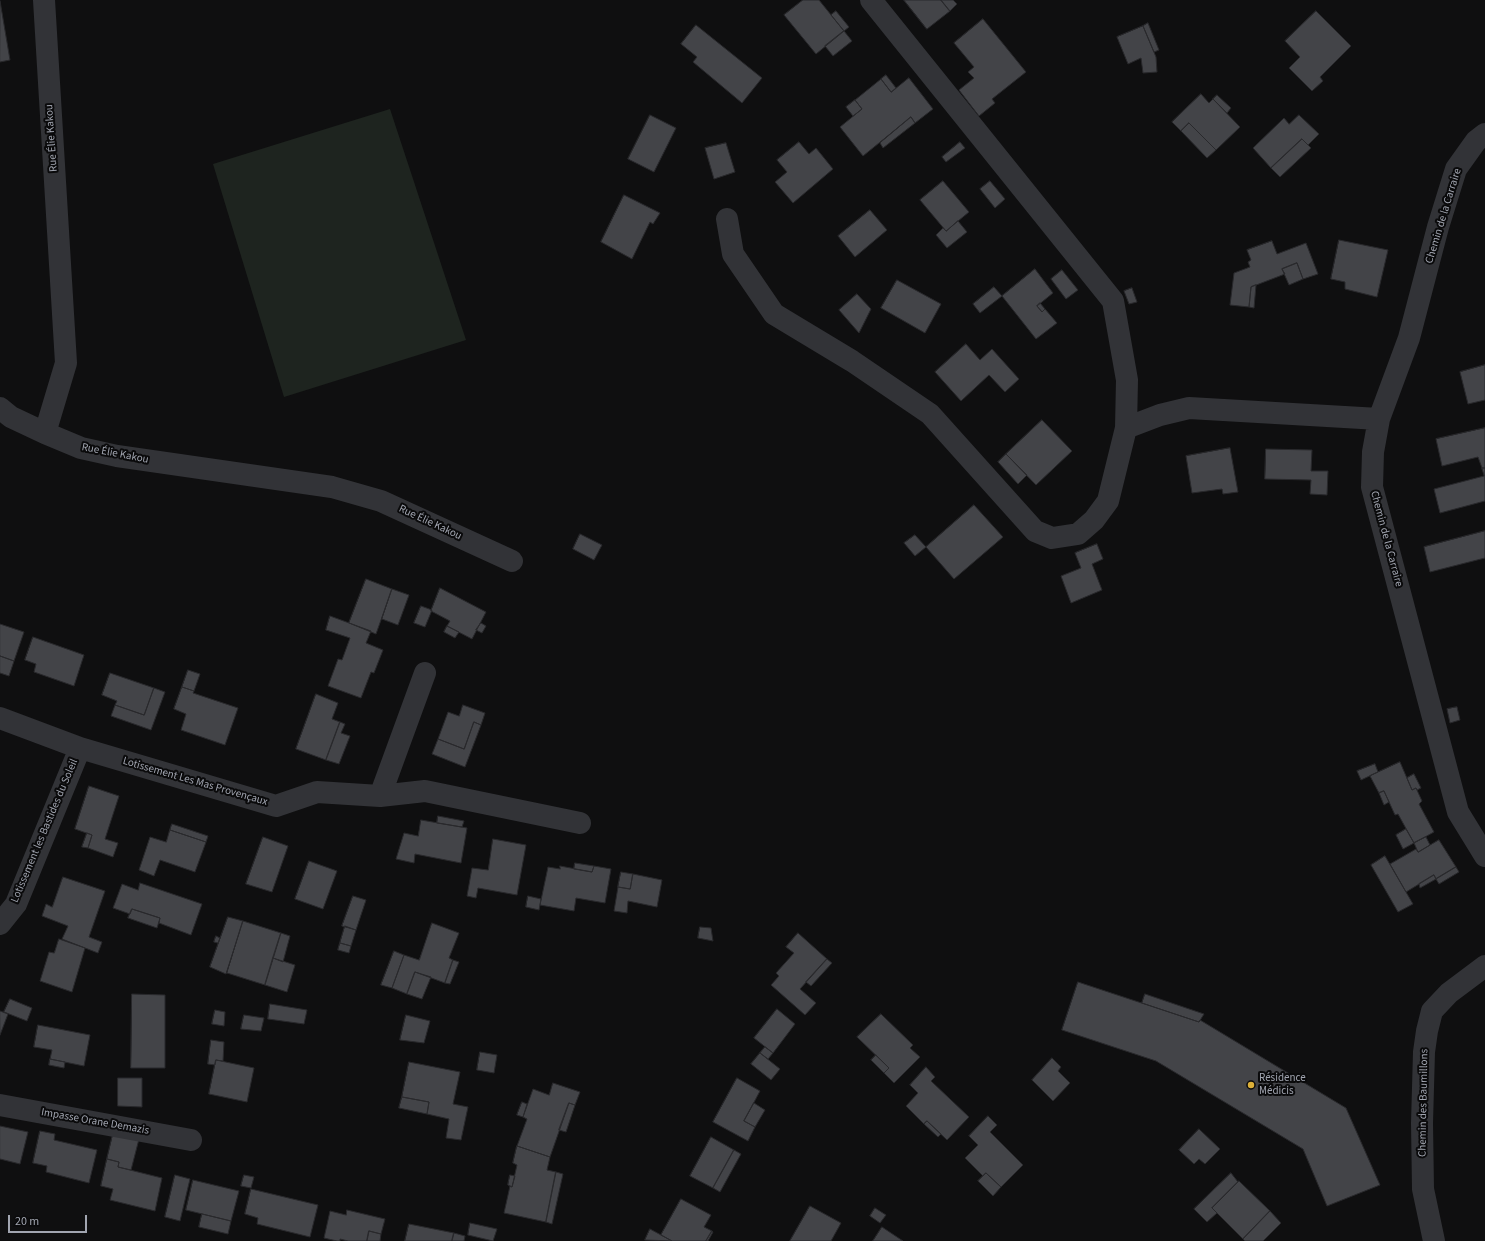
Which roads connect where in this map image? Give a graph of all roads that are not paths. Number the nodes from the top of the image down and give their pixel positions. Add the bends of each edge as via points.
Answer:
1 (44, 0) edge
2 (871, 0) edge
3 (1485, 134) edge
4 (727, 219) dead end
5 (0, 408) edge
6 (1379, 419) junction
7 (1126, 428) junction
8 (45, 433) junction
9 (512, 561) dead end
10 (425, 673) dead end
11 (0, 718) edge
12 (80, 748) junction
13 (380, 796) junction
14 (580, 823) dead end
15 (1485, 856) edge
16 (0, 924) edge
17 (1485, 966) edge
18 (0, 1105) edge
19 (191, 1140) dead end
20 (1434, 1241) edge

1 - 8 street, Rue Élie Kakou via 66,363
2 - 7 street via 1113,301 1127,380
3 - 6 street, Chemin de la Carraire via 1476,141 1456,169 1409,338
4 - 7 street via 733,254 774,314 852,361 930,414 1035,531 1052,538 1078,534 1094,520 1108,501
5 - 8 street via 11,417
6 - 7 street via 1189,408 1160,415
6 - 15 street, Chemin de la Carraire via 1373,452 1372,487 1458,812
8 - 9 street, Rue Élie Kakou via 81,448 117,456 332,487 381,501
10 - 13 street
11 - 12 street, Lotissement les Bastides du Soleil
12 - 13 street, Lotissement Les Mas Provençaux via 276,806 317,792
12 - 16 street, Lotissement les Bastides du Soleil via 16,904
13 - 14 street, Lotissement Les Mas Provençaux via 425,791
17 - 20 street, Chemin des Baumillons via 1449,993 1432,1011 1427,1031 1422,1123 1424,1189
18 - 19 street, Impasse Orane Demazis

